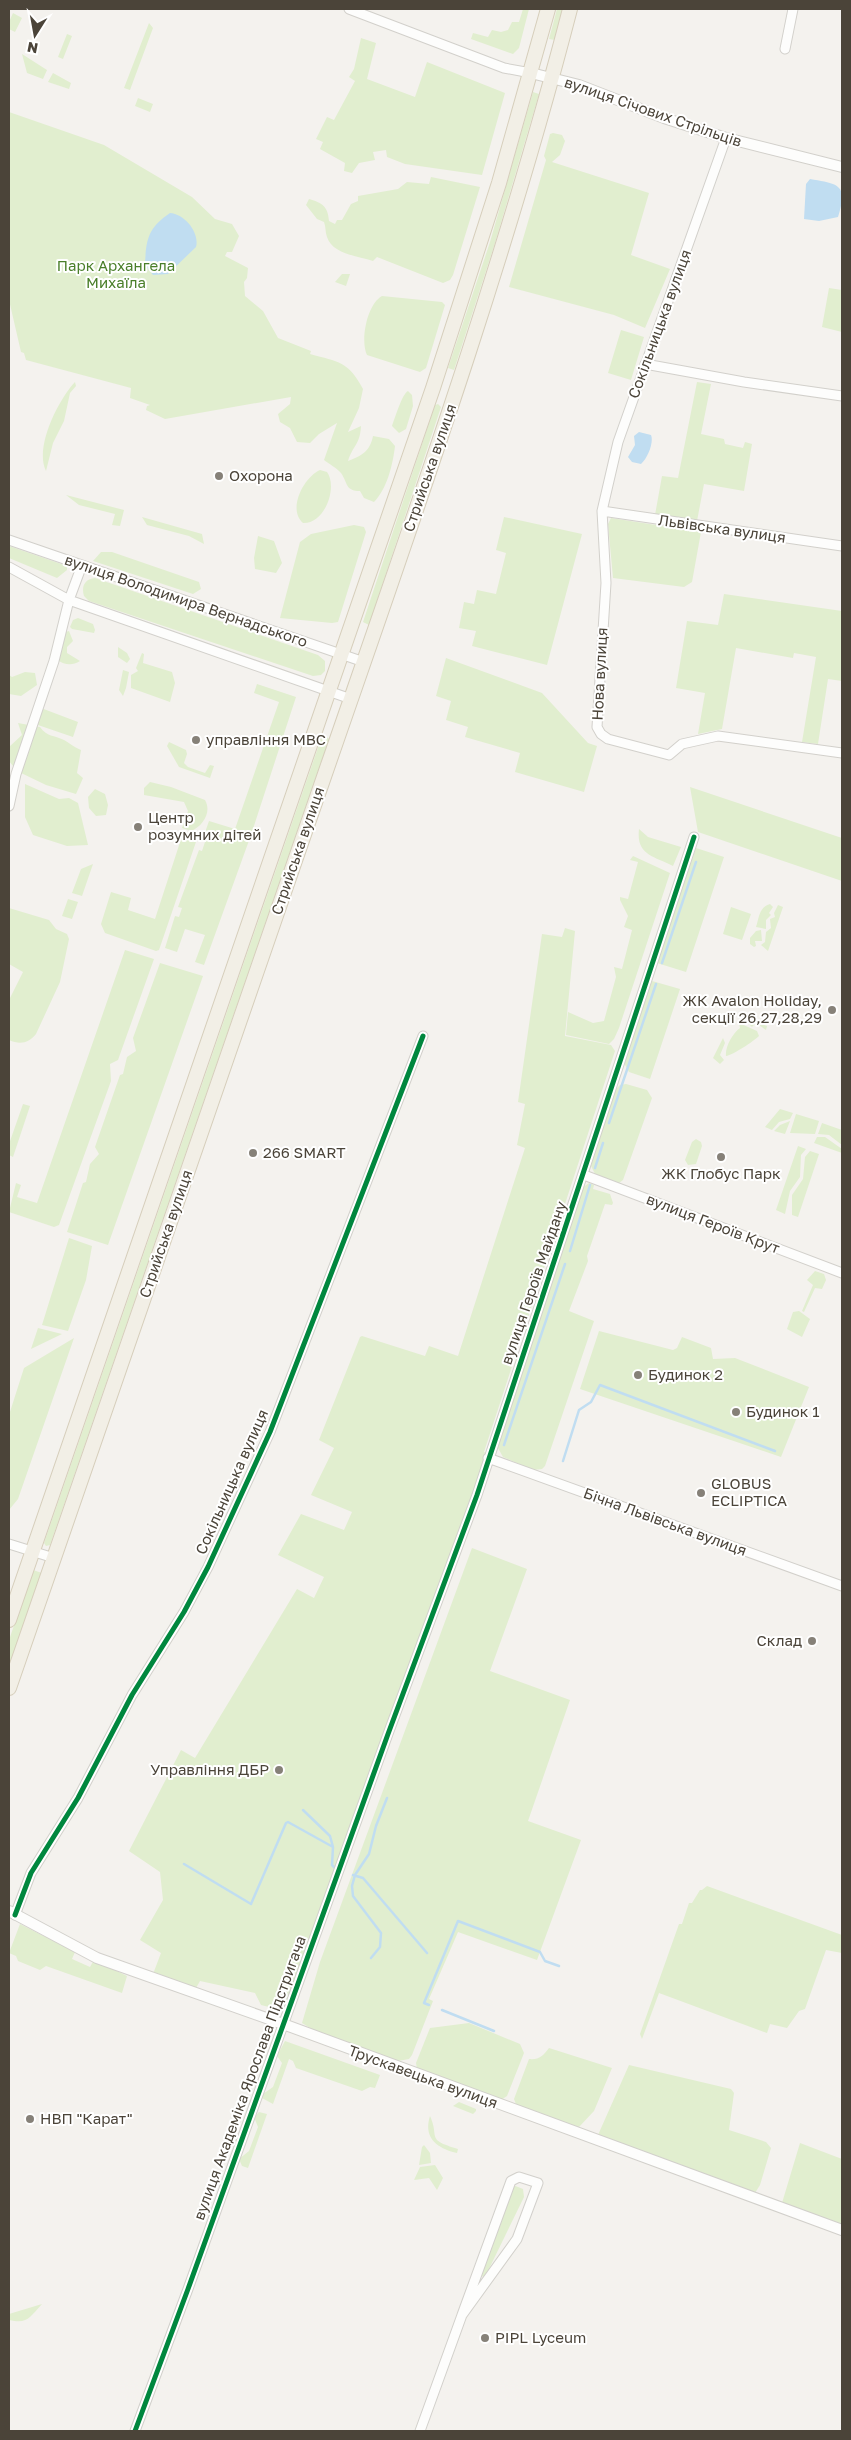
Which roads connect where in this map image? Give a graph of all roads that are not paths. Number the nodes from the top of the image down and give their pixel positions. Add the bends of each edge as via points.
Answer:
1 (349, 9) edge
2 (548, 9) edge
3 (570, 9) edge
4 (793, 9) edge
5 (785, 49) dead end
6 (531, 73) junction
7 (552, 78) junction
8 (726, 138) junction
9 (842, 167) edge
10 (645, 364) junction
11 (433, 388) junction
12 (454, 394) junction
13 (842, 396) edge
14 (602, 511) junction
15 (9, 540) edge
16 (842, 546) edge
17 (82, 565) junction
18 (9, 567) edge
19 (69, 600) junction
20 (350, 631) junction
21 (372, 638) junction
22 (343, 654) junction
23 (364, 662) junction
24 (330, 692) junction
25 (351, 699) junction
26 (316, 731) junction
27 (337, 739) junction
28 (842, 753) edge
29 (9, 806) edge
30 (694, 838) dead end
31 (423, 1036) dead end
32 (584, 1175) junction
33 (842, 1273) edge
34 (488, 1458) junction
35 (9, 1544) edge
36 (31, 1551) junction
37 (54, 1558) junction
38 (842, 1586) edge
39 (9, 1620) edge
40 (9, 1688) edge
41 (388, 1734) joint
42 (12, 1913) edge
43 (283, 2024) junction
44 (842, 2230) edge
45 (462, 2314) junction
46 (135, 2431) edge
47 (420, 2431) edge

1 - 6 street via 504,68
2 - 6 main road, Стрийська вулиця
3 - 7 main road, Стрийська вулиця
4 - 5 street
6 - 7 street, вулиця Січових Стрільців
6 - 11 main road, Стрийська вулиця
7 - 8 street, вулиця Січових Стрільців
7 - 12 main road, Стрийська вулиця via 485,306
8 - 9 street, вулиця Січових Стрільців
8 - 10 street, Сокільницька вулиця
10 - 13 street
10 - 14 street, Сокільницька вулиця via 618,442
11 - 12 main road
11 - 20 main road, Стрийська вулиця
12 - 21 main road, Стрийська вулиця
14 - 16 street, Львівська вулиця
14 - 28 street, Нова вулиця via 606,583 597,723 601,734 608,739 669,755 682,744 718,736
15 - 17 street, вулиця Володимира Вернадського
17 - 19 street
17 - 22 street, вулиця Володимира Вернадського
18 - 19 street
19 - 24 street
19 - 29 street via 54,661 16,774
20 - 21 main road via 361,639
20 - 22 main road, Стрийська вулиця
21 - 23 main road, Стрийська вулиця
22 - 23 street, вулиця Володимира Вернадського
22 - 24 main road, Стрийська вулиця
23 - 25 main road, Стрийська вулиця
24 - 25 street
24 - 26 main road, Стрийська вулиця
25 - 27 main road, Стрийська вулиця
26 - 27 main road via 328,731
26 - 36 main road, Стрийська вулиця
27 - 37 main road, Стрийська вулиця
30 - 32 street, вулиця Героїв Майдану
31 - 42 street, Сокільницька вулиця via 270,1432 211,1560 184,1612 132,1695 78,1798 31,1872
32 - 33 street, вулиця Героїв Крут
32 - 34 street, вулиця Героїв Майдану
34 - 38 street, Бічна Львівська вулиця
34 - 41 street, вулиця Героїв Майдану
35 - 36 street
36 - 37 street
36 - 39 main road, Стрийська вулиця
37 - 40 main road, Стрийська вулиця
41 - 43 street, вулиця Академіка Ярослава Підстригача
42 - 43 street, Трускавецька вулиця via 97,1958
43 - 44 street, Трускавецька вулиця
43 - 46 street, вулиця Академіка Ярослава Підстригача
45 - 45 street via 510,2180 519,2177 538,2183 517,2239
45 - 47 street

